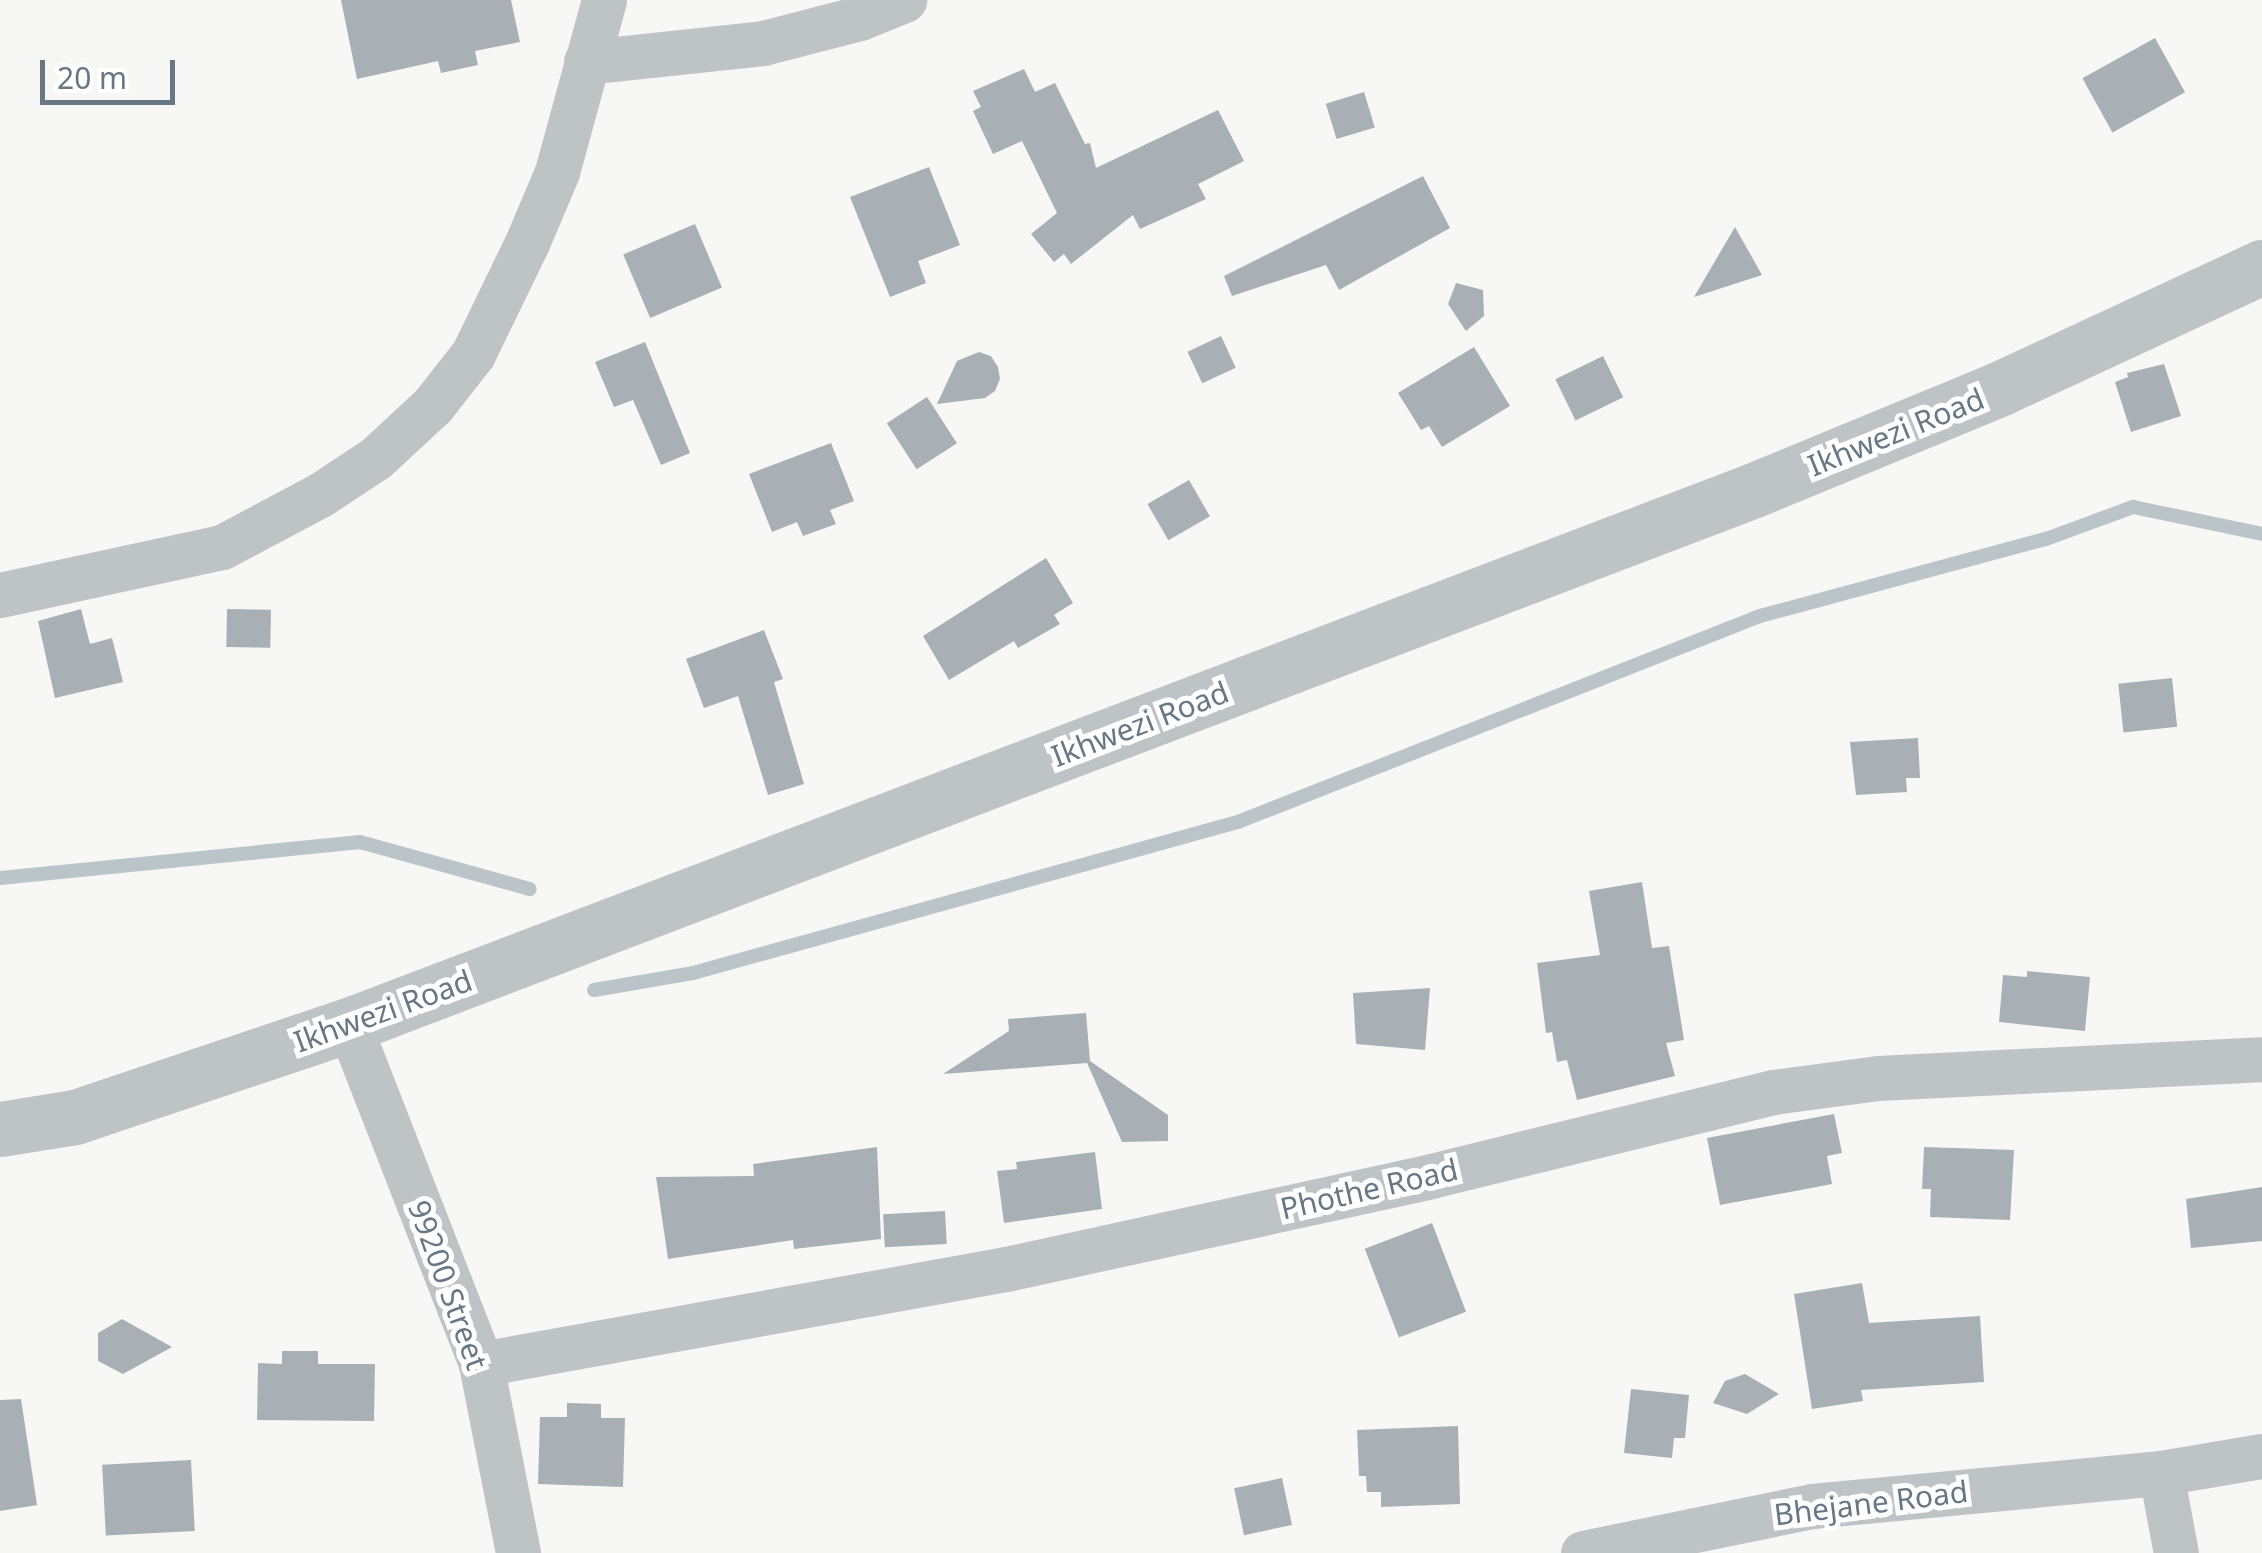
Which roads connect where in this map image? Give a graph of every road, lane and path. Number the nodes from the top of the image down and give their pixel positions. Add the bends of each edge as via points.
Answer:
1 (604, 0) edge
2 (904, 0) edge
3 (586, 62) junction
4 (2262, 268) edge
5 (0, 595) edge
6 (349, 1025) junction
7 (2262, 1060) edge
8 (0, 1129) edge
9 (480, 1364) junction
10 (2262, 1456) edge
11 (2161, 1472) junction
12 (518, 1553) edge
13 (1583, 1553) edge
14 (2176, 1553) edge

1 - 3 street
2 - 3 street via 763,43
3 - 5 street via 556,172 473,354 376,458 222,547
4 - 6 street, Ikhwezi Road via 2001,388 1754,490
6 - 8 street, Ikhwezi Road via 93,1112
6 - 9 street, 99200 Street
7 - 9 street, Phothe Road via 1878,1078 1774,1092 1006,1270
9 - 12 street, 99200 Street
10 - 11 street, Bhejane Road
11 - 13 street, Bhejane Road via 1812,1506
11 - 14 street

